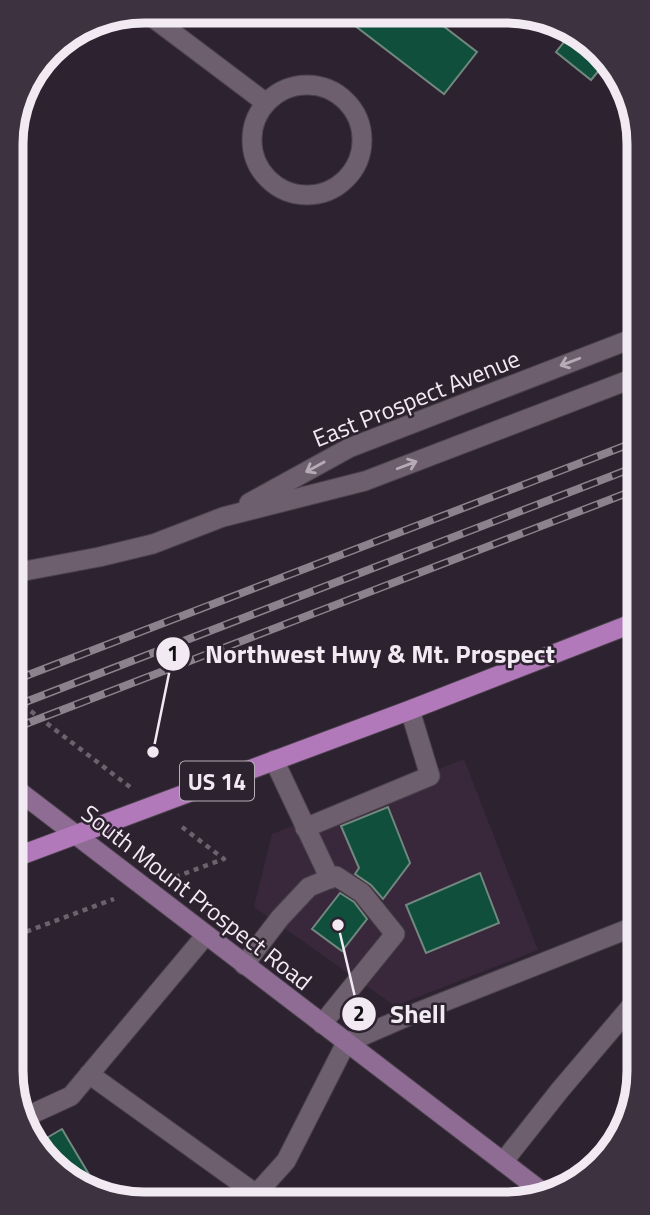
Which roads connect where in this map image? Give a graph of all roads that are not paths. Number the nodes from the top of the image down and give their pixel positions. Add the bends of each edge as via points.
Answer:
1 (161, 23) edge
2 (265, 103) junction
3 (627, 341) edge
4 (627, 381) edge
5 (223, 517) junction
6 (23, 571) edge
7 (627, 625) edge
8 (410, 709) junction
9 (274, 760) junction
10 (23, 794) edge
11 (305, 828) junction
12 (75, 834) junction
13 (23, 854) edge
14 (330, 878) junction
15 (627, 929) edge
16 (206, 935) junction
17 (244, 965) junction
18 (627, 1012) edge
19 (323, 1024) junction
20 (346, 1043) junction
21 (89, 1074) junction
22 (31, 1114) edge
23 (503, 1162) junction
24 (537, 1188) edge
25 (244, 1192) edge
26 (258, 1192) edge

1 - 2 street
2 - 2 street via 252,139 255,158 271,181 296,194 315,194 348,176 362,145 354,112 343,99 312,85 295,86
3 -> 5 street, East Prospect Avenue via 349,448
5 -> 4 street, East Prospect Avenue via 365,481
5 - 6 street, East Prospect Avenue via 153,544
7 - 8 main road, US 14
8 - 9 main road, US 14
8 - 11 street via 430,776
9 - 11 street
9 - 12 main road, US 14
10 - 12 main road, South Mount Prospect Road
11 - 14 street
12 - 13 main road, US 14
12 - 16 main road, South Mount Prospect Road
14 - 17 street via 309,887
14 - 19 street via 336,876 362,893 395,934
15 - 20 street
16 - 17 main road, South Mount Prospect Road
16 - 21 street
17 - 19 main road, South Mount Prospect Road
18 - 23 street
19 - 20 main road, South Mount Prospect Road
20 - 23 main road, South Mount Prospect Road
20 - 26 street via 286,1161
21 - 22 street via 71,1096
21 - 25 street
23 - 24 main road, South Mount Prospect Road

